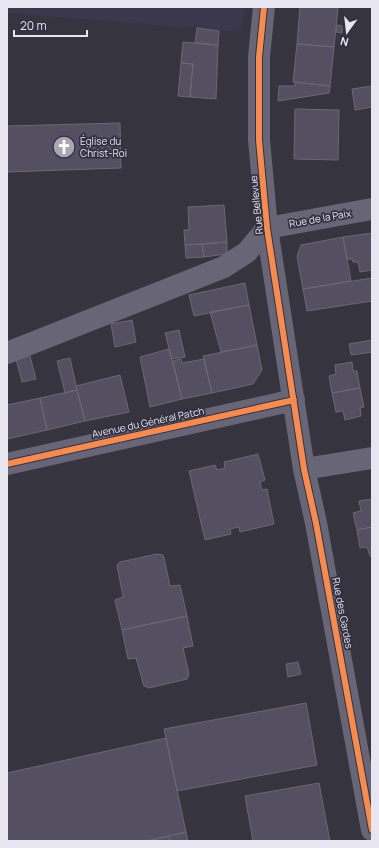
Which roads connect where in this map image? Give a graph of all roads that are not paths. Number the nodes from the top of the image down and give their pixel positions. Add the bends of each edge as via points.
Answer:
1 (264, 7) edge
2 (372, 209) edge
3 (267, 228) junction
4 (7, 353) edge
5 (294, 400) junction
6 (372, 458) edge
7 (7, 464) edge
8 (304, 469) junction
9 (368, 778) edge
10 (372, 830) edge

1 - 3 street, Rue Bellevue via 259,57 259,140
2 - 3 street, Rue de la Paix
3 - 4 street via 247,252 224,267
3 - 5 street, Rue Bellevue
5 - 7 street, Avenue du Général Patch
5 - 8 street, Rue des Gardes
6 - 8 street
8 - 9 street, Rue des Gardes
9 - 10 street, Rue des Gardes

